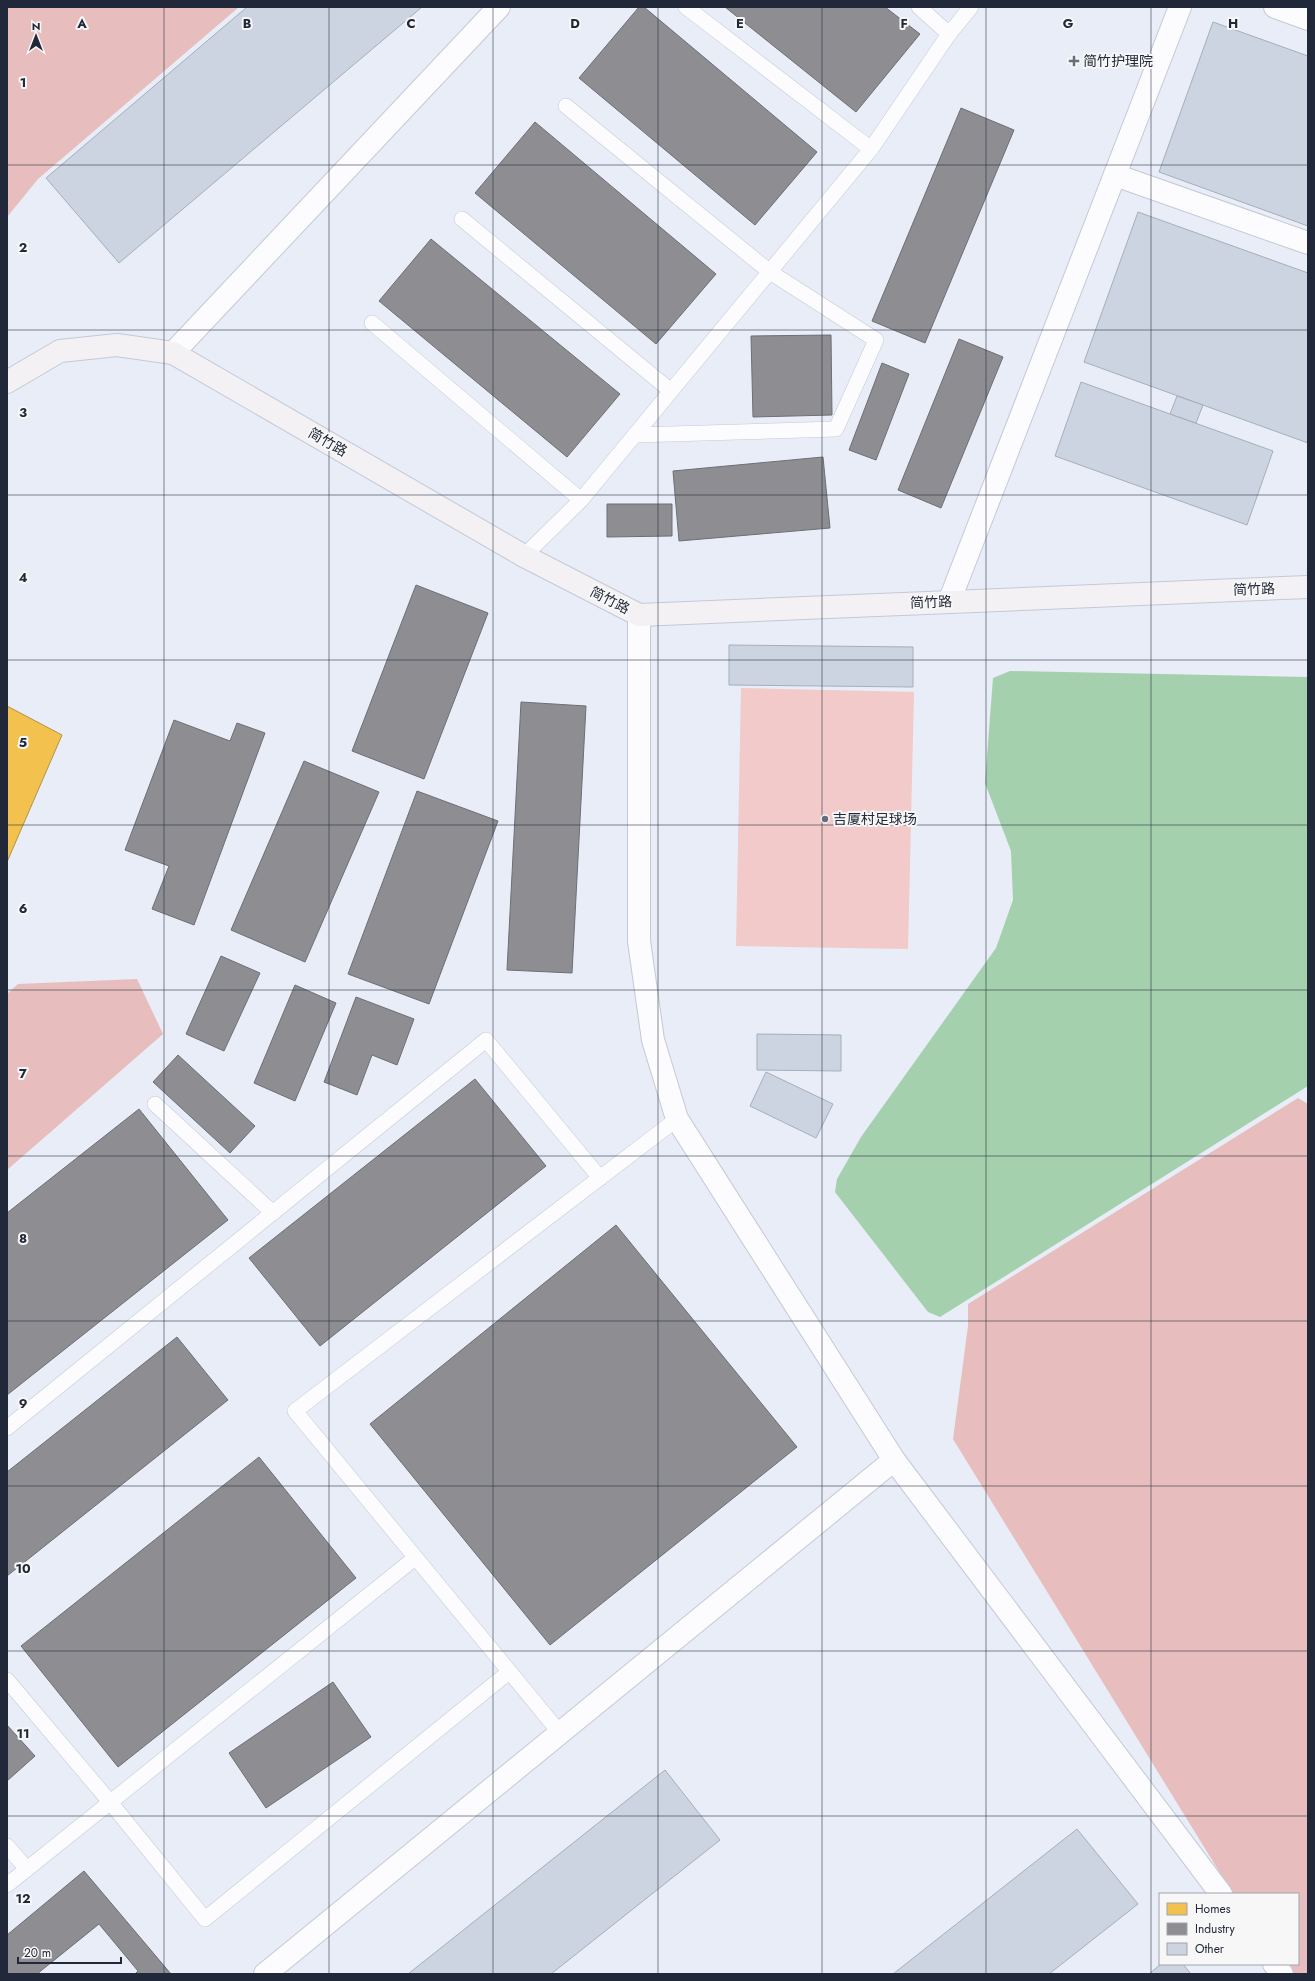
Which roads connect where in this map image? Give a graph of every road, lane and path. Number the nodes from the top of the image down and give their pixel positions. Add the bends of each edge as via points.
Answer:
1 (499, 7) edge
2 (686, 7) edge
3 (919, 7) edge
4 (971, 7) edge
5 (1180, 7) edge
6 (1275, 7) edge
7 (1308, 19) edge
8 (949, 34) junction
9 (566, 106) dead end
10 (871, 149) junction
11 (1115, 175) junction
12 (462, 219) dead end
13 (1308, 242) edge
14 (770, 272) junction
15 (372, 323) dead end
16 (173, 353) junction
17 (7, 382) edge
18 (671, 391) junction
19 (635, 435) junction
20 (581, 500) junction
21 (524, 556) junction
22 (1308, 587) edge
23 (949, 602) junction
24 (639, 615) junction
25 (155, 1104) dead end
26 (676, 1119) junction
27 (600, 1178) junction
28 (273, 1213) junction
29 (7, 1428) edge
30 (894, 1460) junction
31 (415, 1558) junction
32 (509, 1672) junction
33 (7, 1680) edge
34 (560, 1733) junction
35 (110, 1802) junction
36 (7, 1846) edge
37 (27, 1869) junction
38 (7, 1884) edge
39 (1220, 1893) edge
40 (1275, 1965) edge
41 (265, 1974) edge
42 (1282, 1974) edge

1 - 16 street
2 - 10 lane
3 - 8 lane
4 - 8 lane
5 - 11 street
6 - 7 street
8 - 10 lane
9 - 14 lane
10 - 14 lane
11 - 13 street
11 - 23 street
12 - 18 lane
14 - 18 lane
14 - 19 lane via 876,340 836,429
15 - 20 lane
16 - 17 street, 简竹路 via 117,345 60,351
16 - 21 street, 简竹路
18 - 19 lane
19 - 20 lane
20 - 21 lane
21 - 24 street, 简竹路
22 - 23 street, 简竹路
23 - 24 street, 简竹路
24 - 26 street via 639,941 653,1040
25 - 28 lane
26 - 27 lane
26 - 30 street
27 - 28 lane via 486,1040
27 - 31 lane via 295,1411
28 - 29 lane
30 - 34 street
30 - 39 street
31 - 32 lane
31 - 35 lane
32 - 34 lane
32 - 35 lane via 205,1919
33 - 35 lane
34 - 41 street
35 - 37 lane
36 - 37 lane
37 - 38 lane
40 - 42 street

